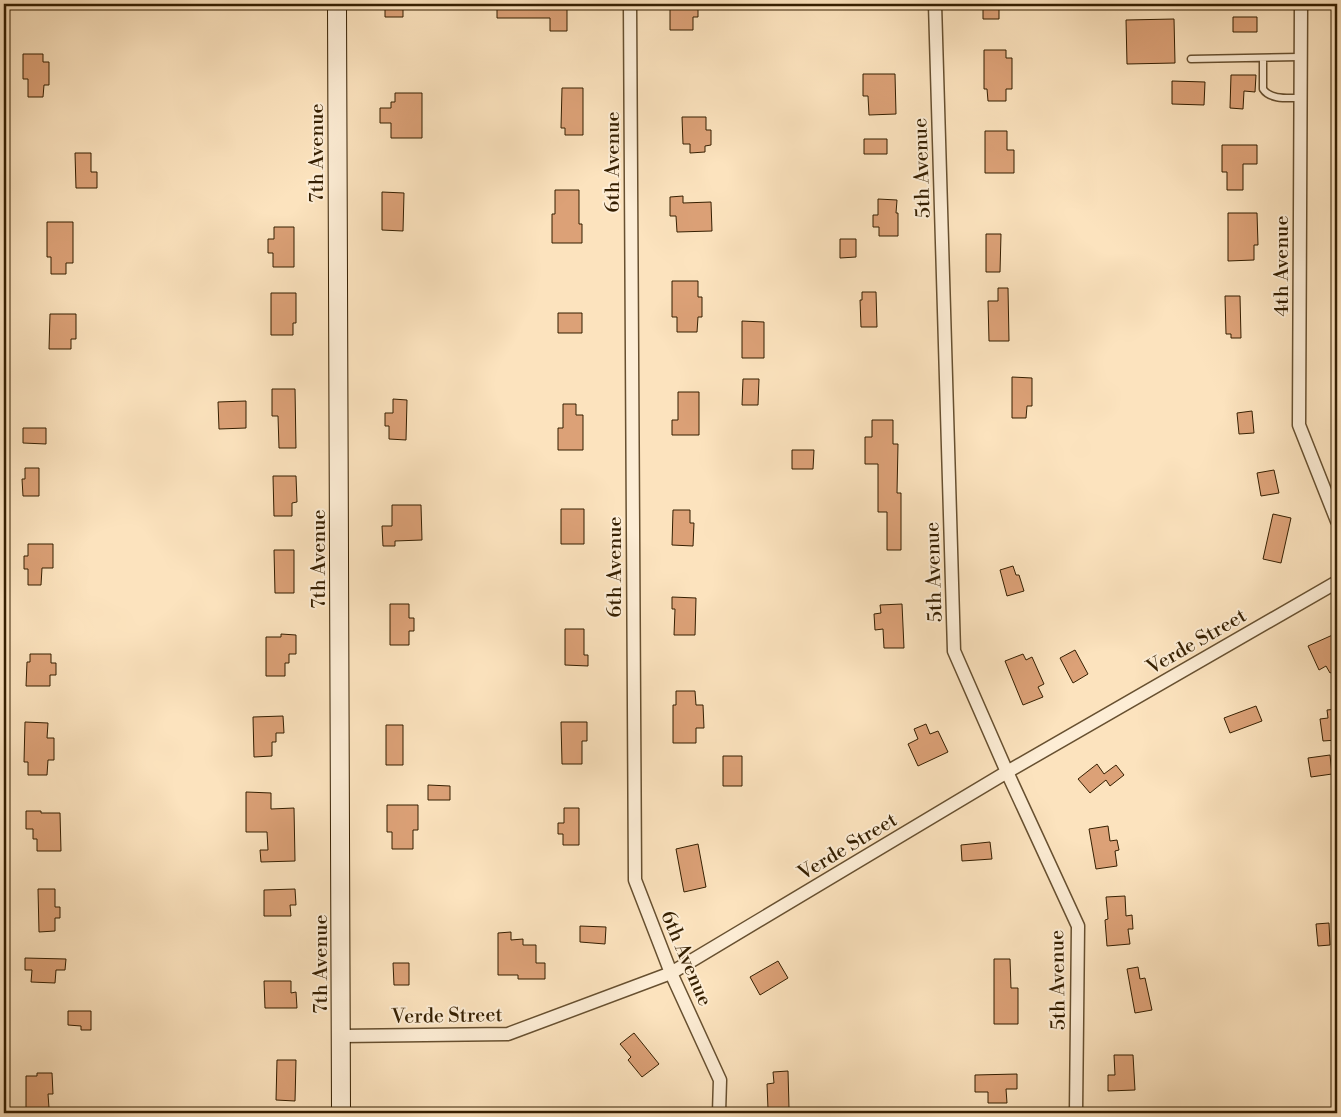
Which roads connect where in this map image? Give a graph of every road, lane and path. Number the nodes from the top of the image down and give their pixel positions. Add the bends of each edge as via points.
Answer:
1 (337, 4) edge
2 (630, 4) edge
3 (935, 4) edge
4 (1301, 4) edge
5 (1300, 57) junction
6 (1263, 58) junction
7 (1191, 59) dead end
8 (1300, 98) junction
9 (1337, 521) edge
10 (1337, 582) edge
11 (1007, 772) junction
12 (671, 973) junction
13 (341, 1036) junction
14 (342, 1113) edge
15 (719, 1113) edge
16 (1076, 1113) edge

1 - 13 street, 7th Avenue
2 - 12 street, 6th Avenue via 635,880
3 - 11 street, 5th Avenue via 954,651
4 - 5 street, 4th Avenue
5 - 6 lane
5 - 8 street, 4th Avenue
6 - 7 lane
6 - 8 lane via 1263,89 1266,93
8 - 9 street, 4th Avenue via 1299,425
10 - 11 street, Verde Street
11 - 12 street, Verde Street
11 - 16 street, 5th Avenue via 1078,926
12 - 13 street, Verde Street via 508,1034
12 - 15 street, 6th Avenue via 720,1080
13 - 14 street, 7th Avenue

